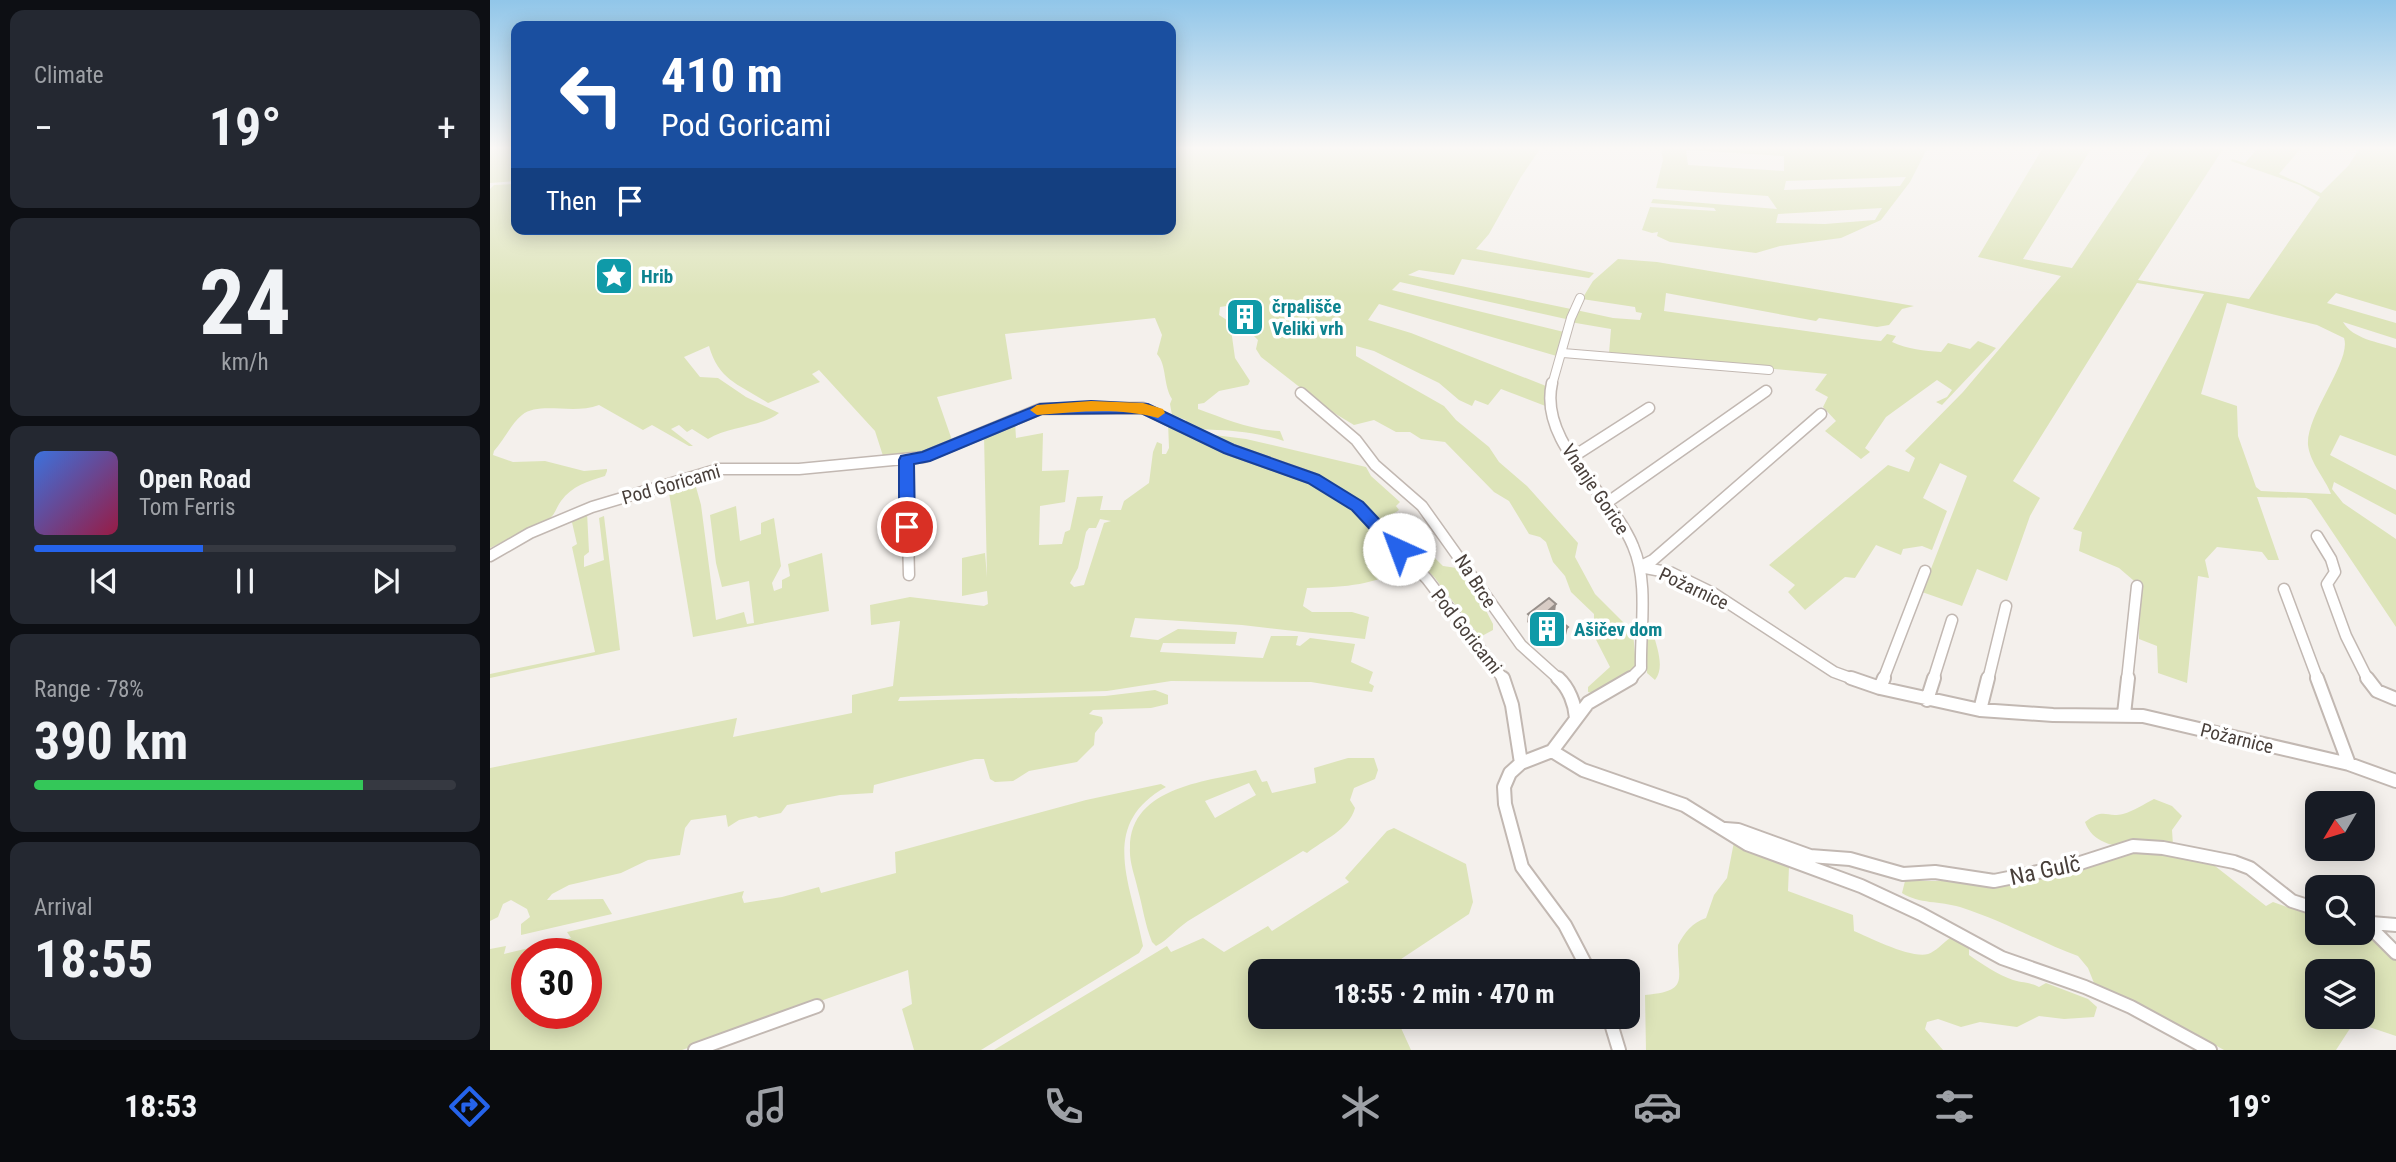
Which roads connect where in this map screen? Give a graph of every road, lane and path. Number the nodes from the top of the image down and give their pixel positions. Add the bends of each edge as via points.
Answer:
1 (1580, 298) dead end
2 (1563, 353) junction
3 (1769, 370) dead end
4 (1766, 391) dead end
5 (1301, 393) dead end
6 (1648, 408) dead end
7 (1821, 414) dead end
8 (1572, 458) junction
9 (906, 460) junction
10 (1608, 502) junction
11 (2317, 536) dead end
12 (490, 556) edge
13 (1640, 567) junction
14 (1925, 571) dead end
15 (909, 575) dead end
16 (2137, 586) dead end
17 (2284, 589) dead end
18 (2006, 606) dead end
19 (1952, 620) dead end
20 (1880, 688) junction
21 (2396, 699) edge
22 (1927, 700) junction
23 (1980, 710) junction
24 (2124, 714) junction
25 (1576, 719) junction
26 (1552, 751) junction
27 (1521, 763) junction
28 (2349, 764) junction
29 (2396, 781) edge
30 (1721, 829) junction
31 (2305, 905) edge
32 (2375, 922) edge
33 (2396, 925) edge
34 (2375, 933) edge
35 (2396, 953) edge
36 (1583, 959) edge
37 (817, 1006) dead end
38 (1613, 1029) edge
39 (695, 1050) edge
40 (1619, 1050) edge
41 (2210, 1050) edge

1 - 2 street, Vnanje Gorice via 1571,313
2 - 3 street
2 - 8 street, Vnanje Gorice via 1551,406
4 - 10 street
5 - 25 street, Na Brce via 1422,506 1521,645 1564,683
6 - 8 street
7 - 13 street, Požarnice
8 - 10 street, Vnanje Gorice
9 - 12 street, Pod Goricami via 799,469 719,469 568,516
9 - 15 street
9 - 27 street, Pod Goricami via 933,454 1040,409 1143,408 1229,449 1314,479 1371,519 1427,579 1500,672 1513,712
10 - 13 street, Vnanje Gorice via 1627,531
11 - 21 street via 2335,572 2327,583 2330,600 2371,686
13 - 20 street, Požarnice via 1672,573 1713,593 1834,672
13 - 25 street, Vnanje Gorice via 1641,668 1628,681 1588,703
14 - 20 street
16 - 24 street
17 - 28 street
18 - 23 street
19 - 22 street
20 - 22 street, Požarnice
22 - 23 street, Požarnice
23 - 24 street, Požarnice
24 - 28 street, Požarnice via 2168,720
25 - 26 street, Vnanje Gorice
26 - 27 street
26 - 30 street, Na Gulč via 1583,770 1684,805
27 - 36 street via 1504,787 1514,842 1522,867 1565,925
28 - 29 street, Požarnice
30 - 31 street, Na Gulč via 1738,830 1810,856 1850,859 1903,874 1935,872 1994,881 2077,864 2133,846 2155,847 2234,862
30 - 41 street, Na Gulč via 1801,866 1861,886 2002,958 2131,1007
32 - 33 street
34 - 35 street
37 - 39 street
38 - 40 street

